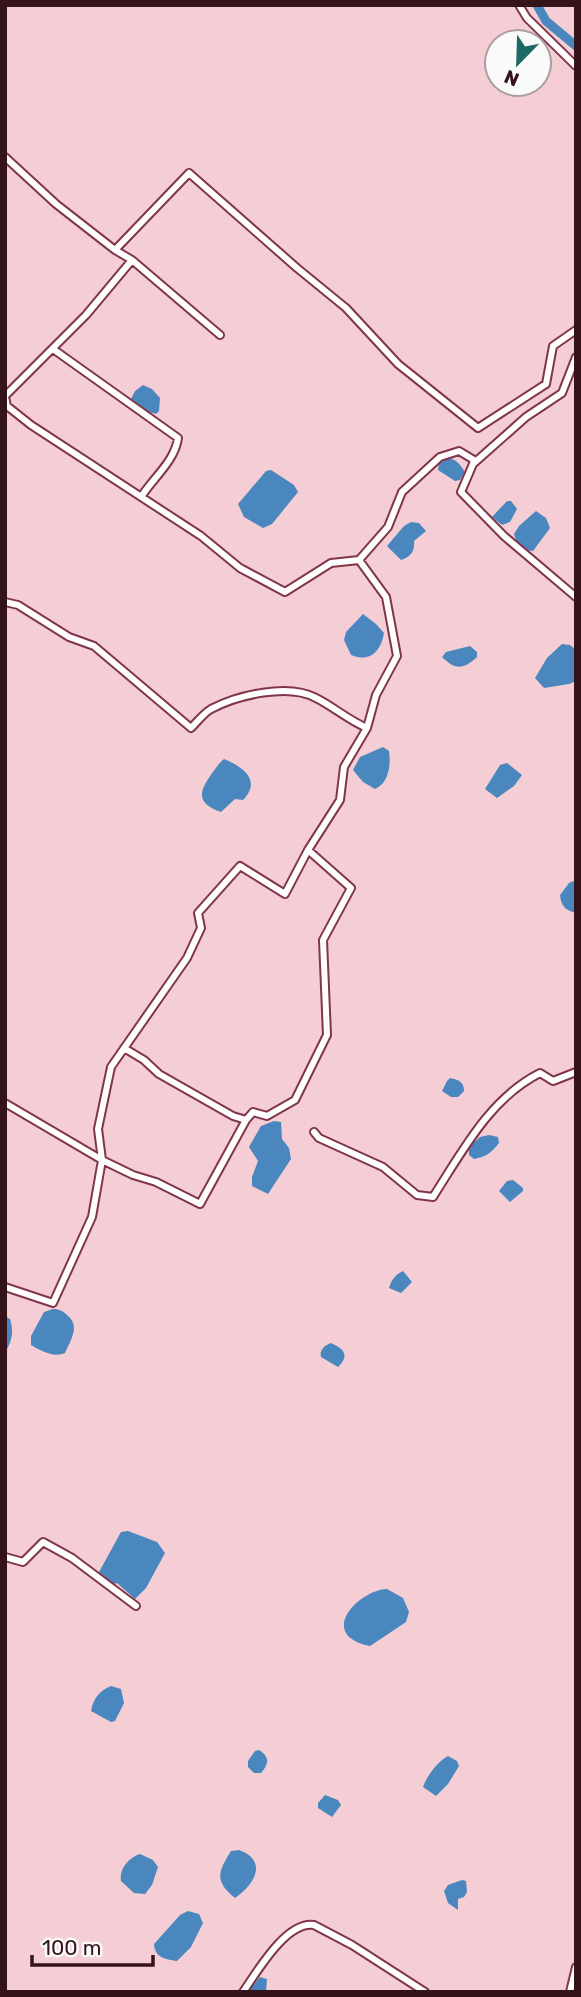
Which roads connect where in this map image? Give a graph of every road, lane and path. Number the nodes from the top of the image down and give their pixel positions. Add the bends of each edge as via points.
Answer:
1 (519, 5) edge
2 (576, 66) edge
3 (5, 157) edge
4 (115, 250) junction
5 (132, 260) junction
6 (576, 330) edge
7 (220, 335) dead end
8 (53, 349) junction
9 (576, 357) edge
10 (5, 397) edge
11 (473, 464) junction
12 (141, 497) junction
13 (359, 560) junction
14 (576, 597) edge
15 (5, 602) edge
16 (367, 729) junction
17 (308, 850) junction
18 (124, 1048) junction
19 (576, 1072) edge
20 (5, 1103) edge
21 (246, 1120) junction
22 (314, 1132) dead end
23 (102, 1160) junction
24 (5, 1287) edge
25 (5, 1557) edge
26 (136, 1606) dead end
27 (576, 1966) edge
28 (243, 1992) edge
29 (425, 1992) edge
30 (570, 1992) edge

1 - 2 street
3 - 4 street
4 - 5 street
4 - 6 street via 189,173 346,308 398,364 478,428 547,384 553,346
5 - 7 street
5 - 8 street
8 - 10 street
8 - 12 street via 178,438 169,461
9 - 11 street via 562,393
10 - 12 street via 7,406 31,425
11 - 13 street via 474,460 459,451 440,457 402,492 388,527
11 - 14 street via 461,492 504,537
12 - 13 street via 240,568 285,592 331,563
13 - 16 street via 386,597 397,656 376,695
15 - 16 street via 94,646 191,727 209,710 225,704 296,690
16 - 17 street via 344,767 340,800
17 - 18 street via 285,894 240,866 198,913 201,928 187,958
17 - 21 street via 351,888 323,940 327,1035 295,1100 267,1116 253,1112
18 - 21 street via 159,1074
18 - 23 street via 111,1068 98,1129
19 - 22 street via 553,1081 540,1073 513,1092 480,1125 433,1197 417,1195 383,1167 318,1138
20 - 23 street
21 - 23 street via 200,1203
23 - 24 street via 92,1217 53,1303
25 - 26 street via 23,1562 43,1542
27 - 30 street
28 - 29 street via 277,1945 307,1924 352,1945

